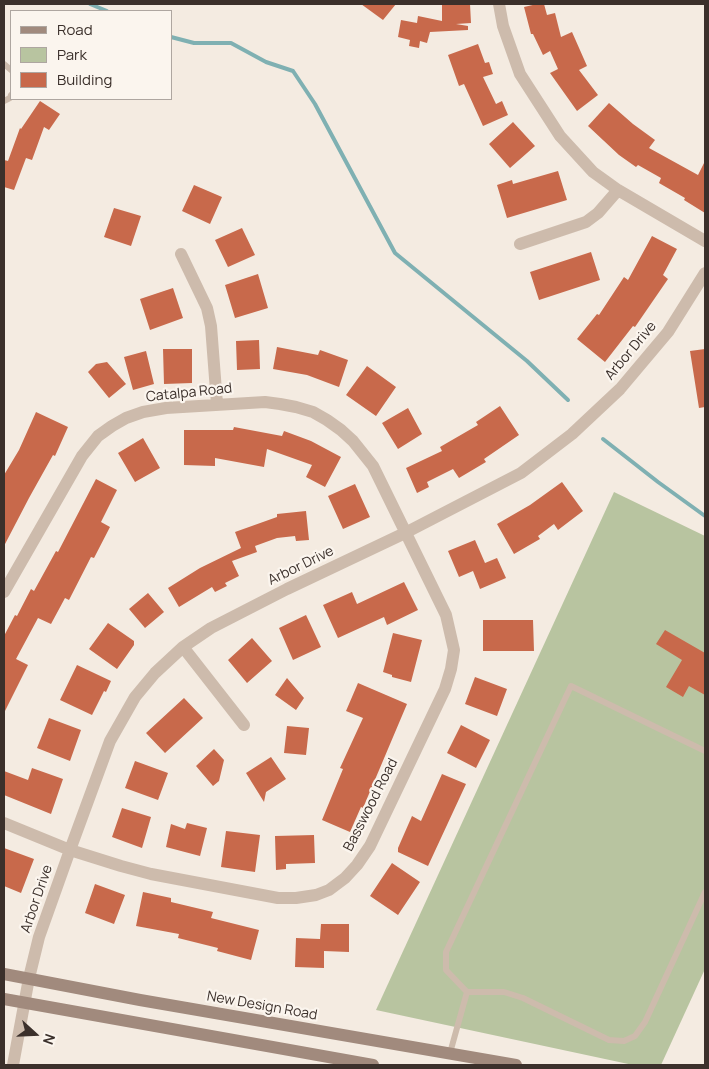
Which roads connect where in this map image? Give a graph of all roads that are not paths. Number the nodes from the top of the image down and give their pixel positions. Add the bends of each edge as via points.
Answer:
1 (499, 4) edge
2 (618, 190) junction
3 (705, 241) edge
4 (520, 244) dead end
5 (181, 254) dead end
6 (705, 273) edge
7 (218, 404) junction
8 (405, 533) junction
9 (4, 592) edge
10 (183, 647) junction
11 (244, 724) dead end
12 (705, 751) edge
13 (4, 823) edge
14 (70, 850) junction
15 (705, 892) edge
16 (4, 974) edge
17 (29, 978) junction
18 (467, 992) junction
19 (4, 999) edge
20 (26, 1003) junction
21 (448, 1059) edge
22 (13, 1065) edge
23 (373, 1065) edge
24 (516, 1065) edge

1 - 2 street via 520,74 542,109 560,136 594,172
2 - 3 street
2 - 4 street via 586,222
5 - 7 street via 207,308
6 - 8 street, Arbor Drive via 668,332 620,389 572,434 521,474
7 - 8 street, Catalpa Road via 280,404 313,412 327,420 353,441 373,466
7 - 9 street, Catalpa Road via 143,412 126,418 98,436 82,456
8 - 10 street, Arbor Drive via 228,619
8 - 14 street, Basswood Road via 446,615 454,650 451,669 445,689 370,846 345,878 316,895 278,898 151,874
10 - 11 street
10 - 14 street, Arbor Drive via 135,697 110,741
12 - 18 lane via 571,686 446,952 446,970
13 - 14 street
14 - 17 street, Arbor Drive via 39,937
15 - 18 lane via 636,1036 624,1041 609,1040 522,998 504,992
16 - 17 main road, New Design Road
17 - 20 street, Arbor Drive
17 - 21 main road, New Design Road
18 - 21 lane
19 - 20 main road
20 - 22 street, Arbor Drive
20 - 23 main road
21 - 24 main road, New Design Road

